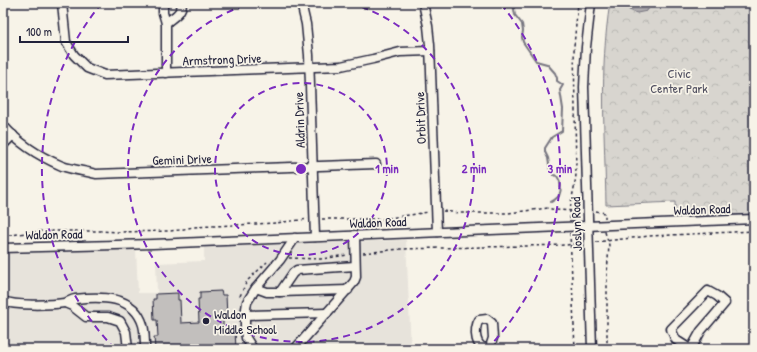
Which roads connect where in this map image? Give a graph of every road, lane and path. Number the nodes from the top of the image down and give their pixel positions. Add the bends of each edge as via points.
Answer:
1 (62, 3) edge
2 (163, 3) edge
3 (182, 3) edge
4 (301, 3) edge
5 (423, 3) edge
6 (578, 3) edge
7 (591, 3) edge
8 (166, 23) junction
9 (430, 51) junction
10 (309, 68) junction
11 (166, 73) junction
12 (3, 125) edge
13 (13, 135) junction
14 (3, 145) edge
15 (376, 164) dead end
16 (313, 166) junction
17 (754, 219) edge
18 (570, 226) junction
19 (588, 226) junction
20 (754, 231) edge
21 (437, 232) junction
22 (355, 235) junction
23 (315, 237) junction
24 (295, 238) junction
25 (589, 242) junction
26 (571, 244) junction
27 (3, 248) edge
28 (355, 254) junction
29 (355, 266) junction
30 (256, 288) junction
31 (348, 290) junction
32 (280, 292) junction
33 (3, 301) edge
34 (65, 303) junction
35 (328, 313) junction
36 (245, 315) junction
37 (128, 349) edge
38 (145, 349) edge
39 (253, 349) edge
40 (296, 349) edge
41 (575, 349) edge
42 (592, 349) edge
43 (691, 349) edge

1 - 11 street, Armstrong Drive via 66,42 87,68 105,75
2 - 8 street
3 - 8 street via 179,13
4 - 10 street, Aldrin Drive via 306,24
5 - 9 street, Orbit Drive
6 - 18 path via 574,46 576,174
7 - 19 street, Joslyn Road via 584,87
8 - 11 street
9 - 10 street, Armstrong Drive via 400,52 341,66
9 - 21 street, Orbit Drive
10 - 11 street, Armstrong Drive
10 - 16 street, Aldrin Drive
12 - 13 street, Gemini Drive
13 - 14 street
13 - 16 street, Gemini Drive via 17,140 64,166 96,174
15 - 16 street, Gemini Drive
16 - 23 street, Aldrin Drive
17 - 19 street, Waldon Road
18 - 19 street, Waldon Road
18 - 21 street, Waldon Road
18 - 26 path
19 - 25 street, Joslyn Road
20 - 25 path
21 - 22 street, Waldon Road
22 - 23 street, Waldon Road
22 - 28 street
23 - 24 street, Waldon Road
24 - 27 street, Waldon Road
24 - 30 street
25 - 26 path
25 - 42 street, Joslyn Road
26 - 28 path via 400,249
26 - 41 path
28 - 29 street
29 - 31 street via 356,277
29 - 32 street via 296,270
30 - 32 street via 267,292
30 - 36 street via 247,302
31 - 32 street
31 - 35 street
33 - 34 street via 16,304
34 - 37 street via 86,317 108,317 120,321 126,332
34 - 38 street via 103,298 115,298 123,302 142,323
35 - 36 street
35 - 40 street
36 - 39 street via 246,338
43 - 43 street via 701,332 725,303 708,291 671,329 676,340

